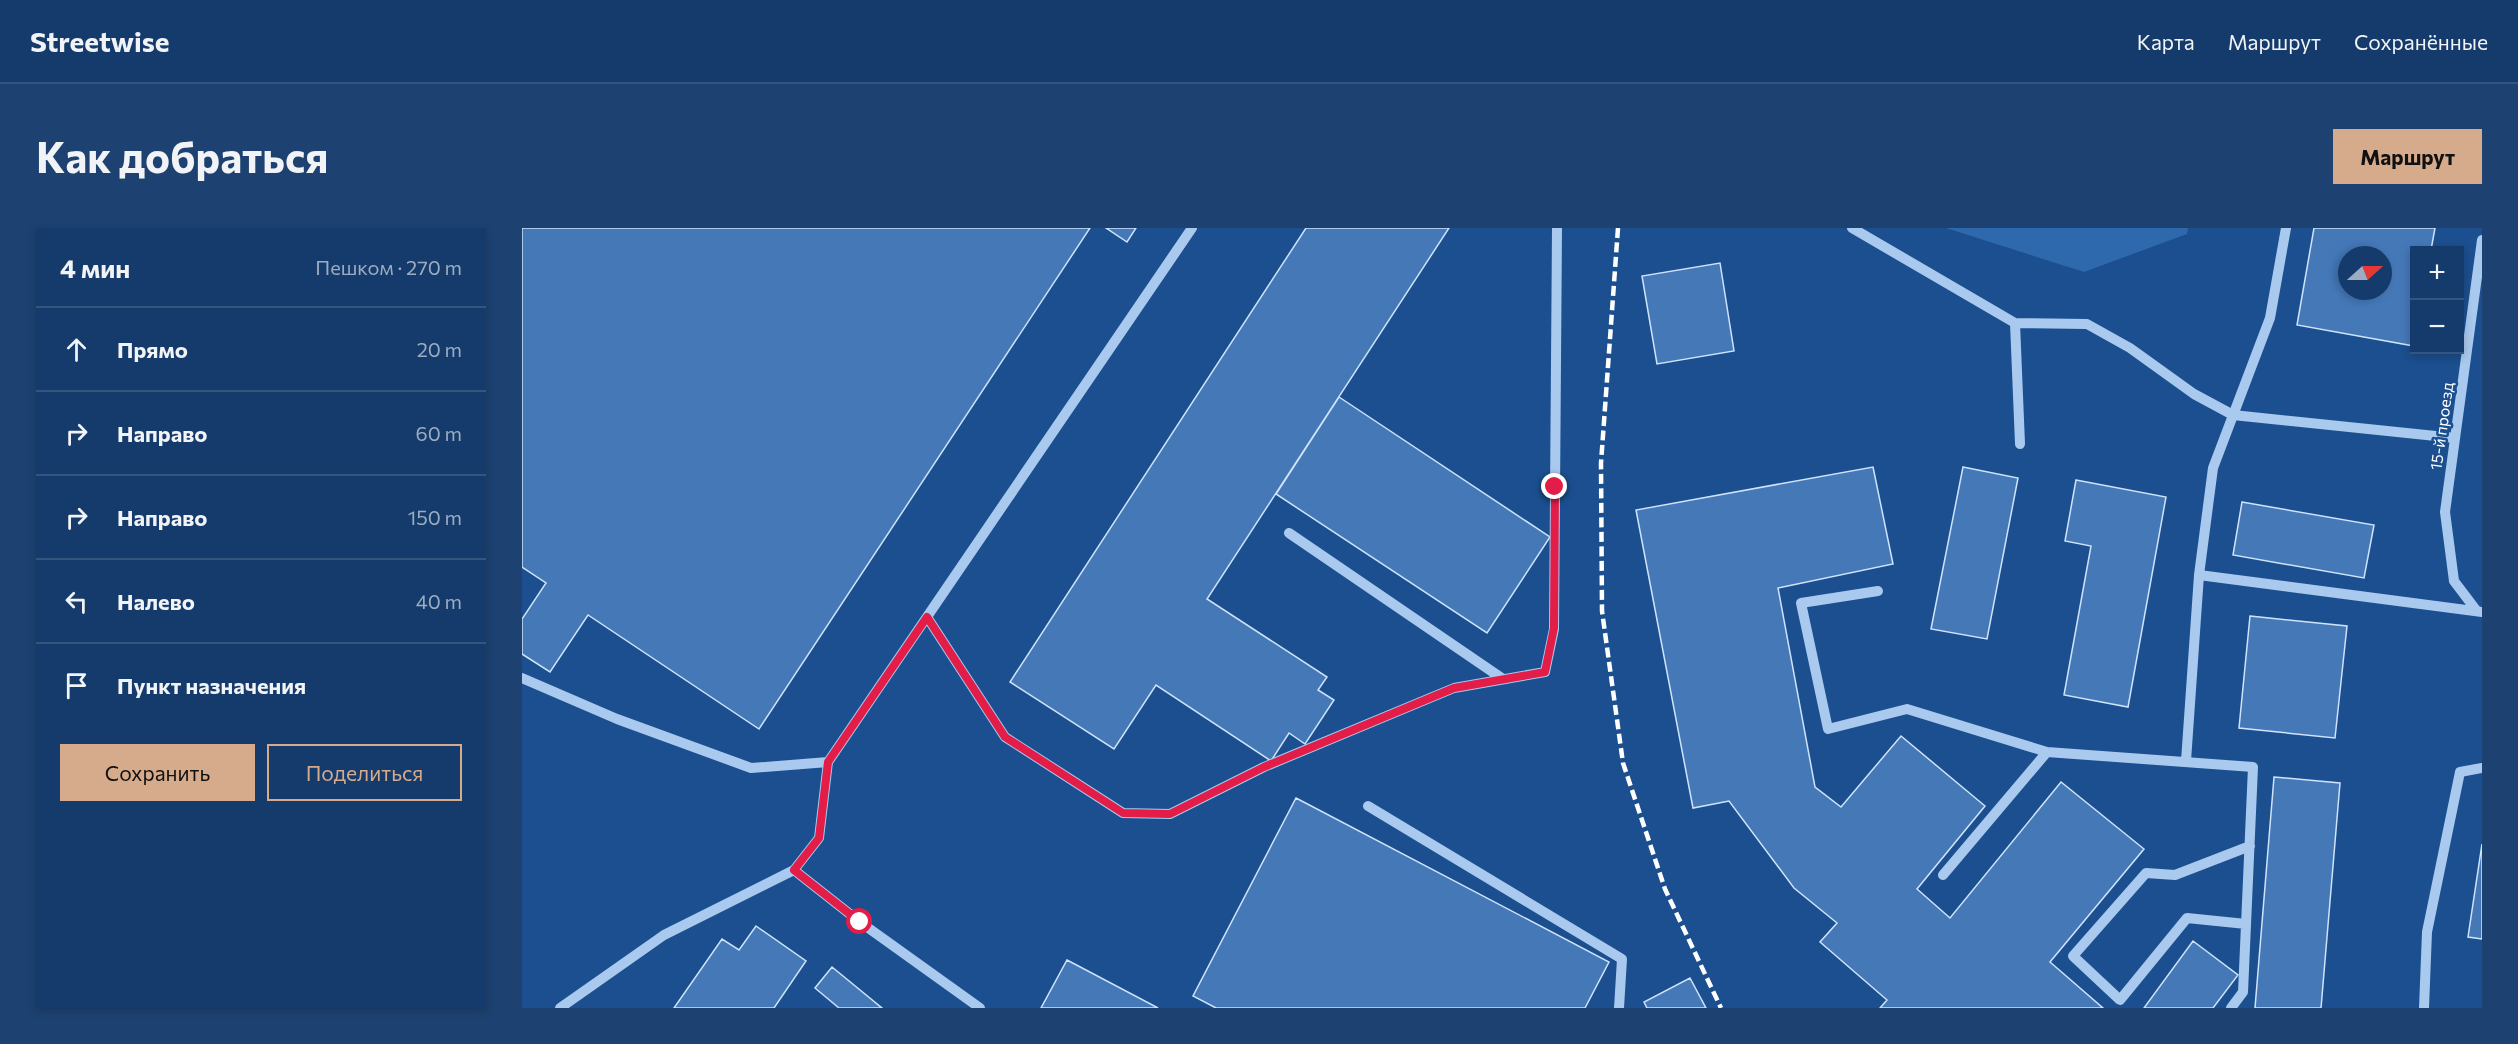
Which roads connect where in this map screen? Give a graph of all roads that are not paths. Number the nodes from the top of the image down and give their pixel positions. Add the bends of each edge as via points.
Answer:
1 (1192, 228) edge
2 (1557, 228) edge
3 (1852, 228) edge
4 (2286, 228) edge
5 (2482, 240) edge
6 (2015, 323) junction
7 (2233, 415) junction
8 (2455, 438) junction
9 (2020, 444) dead end
10 (1289, 533) dead end
11 (2199, 575) junction
12 (1878, 591) dead end
13 (2479, 611) edge
14 (927, 617) junction
15 (522, 678) edge
16 (1503, 679) junction
17 (2047, 752) junction
18 (2186, 761) junction
19 (828, 762) junction
20 (2482, 768) edge
21 (1368, 806) dead end
22 (2250, 846) junction
23 (794, 870) junction
24 (1943, 875) dead end
25 (2246, 924) junction
26 (560, 1008) edge
27 (980, 1008) edge
28 (1619, 1008) edge
29 (2231, 1008) edge
30 (2424, 1008) edge

1 - 14 street
2 - 16 street via 1554,628 1545,672
3 - 6 street
4 - 7 street via 2270,318
5 - 8 street, 15-й проезд
6 - 7 street via 2087,324
6 - 9 street
7 - 8 street
7 - 11 street via 2213,468
8 - 13 street, 15-й проезд via 2445,512 2454,581
10 - 16 street
11 - 13 street
11 - 18 street
12 - 17 street via 1801,603 1828,729 1907,709
14 - 16 street via 1005,737 1123,813 1170,814 1264,767 1454,688
14 - 19 street
15 - 19 street via 617,719 751,768
17 - 18 street
17 - 24 street
18 - 22 street via 2253,767
19 - 23 street via 819,838
20 - 30 street via 2460,772 2427,932
21 - 28 street via 1622,959
22 - 25 street
22 - 25 street via 2175,875 2146,873 2073,956 2120,1000 2187,918
23 - 26 street via 664,935
23 - 27 street
25 - 29 street via 2243,992

